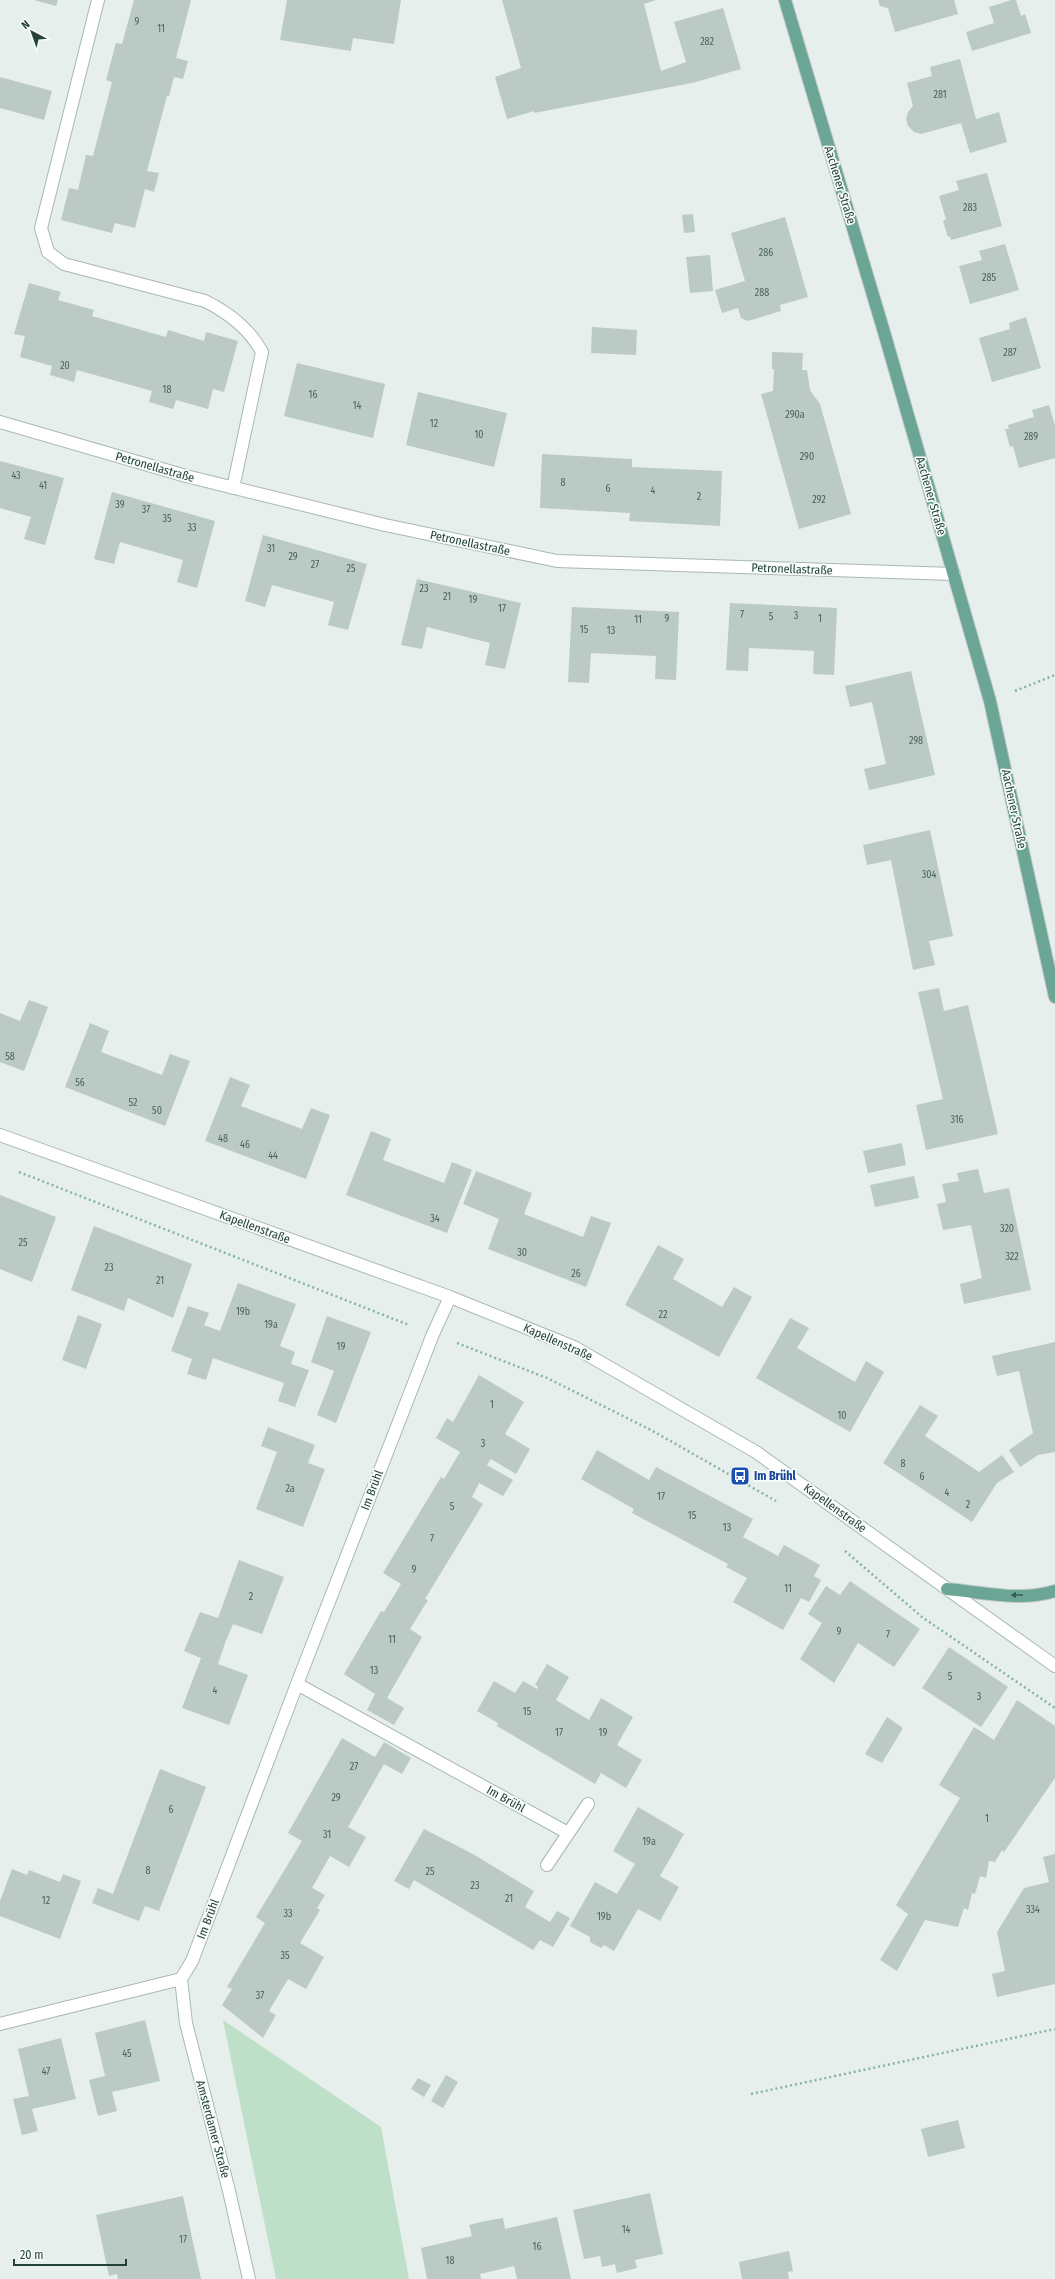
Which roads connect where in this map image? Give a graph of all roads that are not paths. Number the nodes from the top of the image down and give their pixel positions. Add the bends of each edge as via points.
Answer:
1 (98, 0) edge
2 (785, 0) edge
3 (0, 422) edge
4 (233, 488) junction
5 (954, 574) junction
6 (1055, 997) edge
7 (0, 1135) edge
8 (450, 1297) junction
9 (947, 1589) junction
10 (1055, 1591) edge
11 (1055, 1666) edge
12 (297, 1684) junction
13 (588, 1804) dead end
14 (568, 1833) junction
15 (547, 1865) dead end
16 (180, 1979) junction
17 (0, 2024) edge
18 (249, 2279) edge

1 - 4 street via 42,228 48,252 64,264 205,301 226,311 255,339 262,352
2 - 5 main road, Aachener Straße
3 - 4 street, Petronellastraße
4 - 5 street, Petronellastraße via 385,525 557,561
5 - 6 main road, Aachener Straße via 990,701
7 - 8 street, Kapellenstraße
8 - 9 street, Kapellenstraße via 574,1347 756,1452
8 - 12 street, Im Brühl via 433,1334
10 -> 9 main road via 1043,1595 1008,1595
9 - 11 street, Kapellenstraße
12 - 14 street, Im Brühl
12 - 16 street, Im Brühl via 192,1961
13 - 14 street
14 - 15 street
16 - 17 street
16 - 18 street, Amsterdamer Straße via 186,2023

